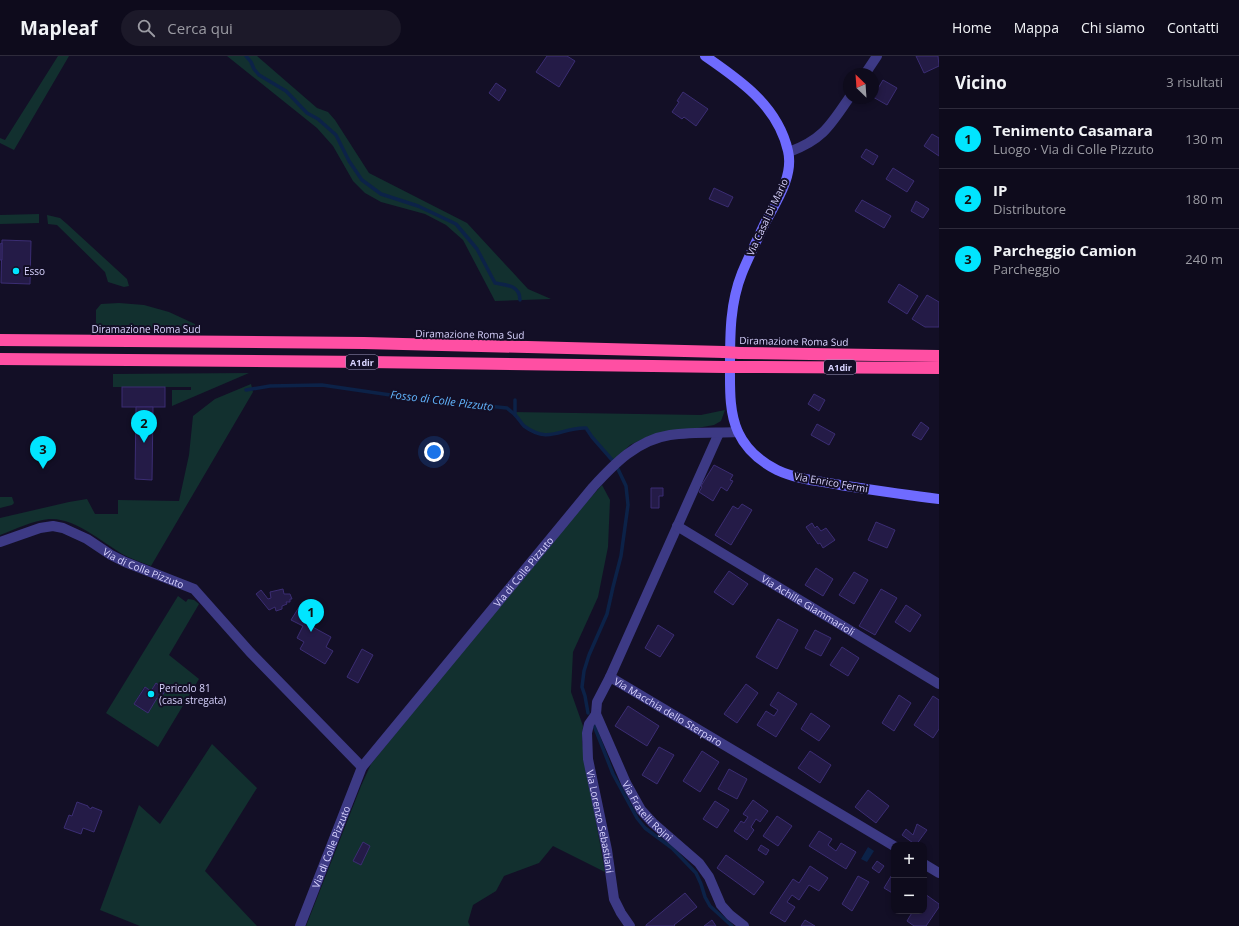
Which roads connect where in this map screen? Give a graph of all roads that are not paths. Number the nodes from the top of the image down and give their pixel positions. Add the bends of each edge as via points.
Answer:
1 (705, 56) edge
2 (877, 56) edge
3 (869, 68) edge
4 (845, 104) edge
5 (789, 152) junction
6 (0, 340) edge
7 (939, 356) edge
8 (0, 359) edge
9 (939, 368) edge
10 (732, 411) joint
11 (738, 432) junction
12 (719, 433) junction
13 (939, 499) edge
14 (677, 526) junction
15 (0, 542) edge
16 (610, 677) junction
17 (939, 684) edge
18 (596, 714) junction
19 (362, 767) junction
20 (891, 844) edge
21 (927, 866) edge
22 (939, 873) edge
23 (300, 926) edge
24 (630, 926) edge
25 (744, 926) edge

1 - 5 street, Via Casal Di Mario via 739,80 762,101 778,124
2 - 3 street
4 - 5 street via 824,133 803,147
5 - 10 street, Via Casal Di Mario via 785,183 748,260 735,295 730,329
6 - 7 highway, Diramazione Roma Sud / A1dir, bridge via 364,343
8 - 9 highway, A1dir, bridge
10 - 11 street, Via Enrico Fermi
11 - 12 street, Via di Colle Pizzuto
11 - 13 street, Via Enrico Fermi via 758,458 788,475
12 - 14 street, Via Macchia dello Sterparo
12 - 19 street, Via di Colle Pizzuto via 680,434 657,438 640,446 616,463 593,487
14 - 16 street, Via Macchia dello Sterparo
14 - 17 street, Via Achille Giammarioli
15 - 19 street, Via di Colle Pizzuto via 40,528 61,527 125,562 190,587
16 - 18 street via 597,702
16 - 20 street, Via Macchia dello Sterparo
18 - 24 street, Via Lorenzo Sebastiani via 589,724 587,733 588,759 607,850 614,899
18 - 25 street, Via Fratelli Rojni via 626,783 641,810 699,864 709,877 721,905
19 - 23 street, Via di Colle Pizzuto
21 - 22 street

